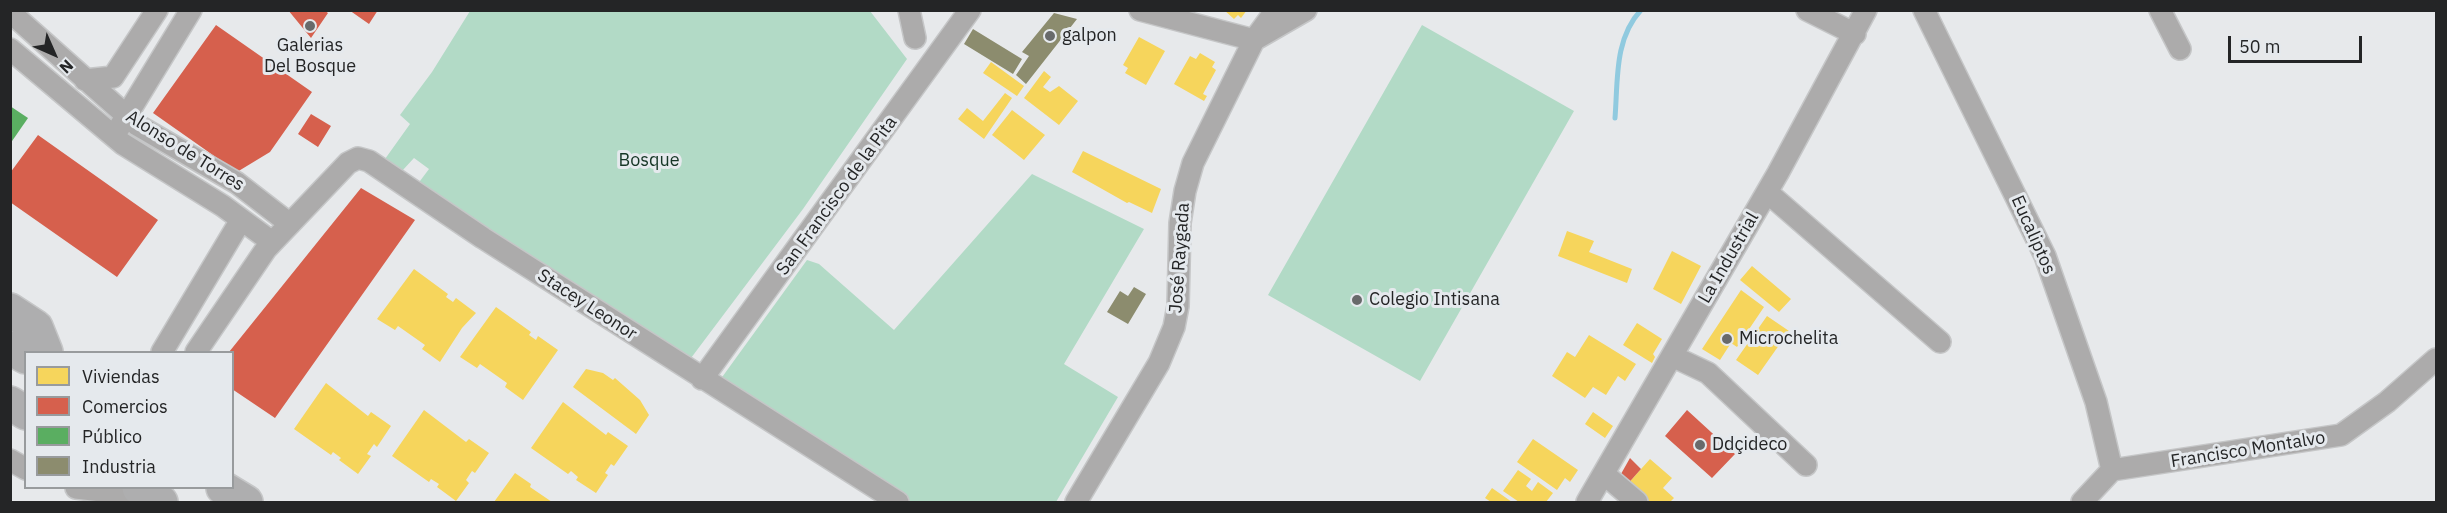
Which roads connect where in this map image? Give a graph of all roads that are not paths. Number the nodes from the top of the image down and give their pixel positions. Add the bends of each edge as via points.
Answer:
1 (157, 10) edge
2 (190, 10) edge
3 (909, 10) edge
4 (970, 10) edge
5 (1140, 10) edge
6 (1276, 10) edge
7 (1306, 10) edge
8 (1807, 10) edge
9 (1866, 10) edge
10 (1924, 10) edge
11 (2160, 10) edge
12 (10, 12) edge
13 (1855, 34) junction
14 (915, 38) dead end
15 (1254, 40) junction
16 (10, 49) edge
17 (2180, 49) dead end
18 (85, 80) junction
19 (125, 116) junction
20 (114, 136) junction
21 (1767, 192) junction
22 (241, 220) junction
23 (290, 224) junction
24 (272, 242) junction
25 (31, 330) edge
26 (1940, 342) dead end
27 (10, 348) edge
28 (59, 351) edge
29 (163, 351) edge
30 (197, 351) edge
31 (24, 356) edge
32 (1672, 356) junction
33 (2436, 359) edge
34 (702, 379) junction
35 (10, 404) edge
36 (24, 412) edge
37 (10, 460) edge
38 (1806, 465) dead end
39 (24, 468) edge
40 (2112, 471) junction
41 (1604, 474) junction
42 (85, 489) edge
43 (225, 489) edge
44 (151, 496) edge
45 (246, 502) edge
46 (897, 502) edge
47 (1076, 502) edge
48 (1587, 502) edge
49 (1637, 502) edge
50 (2082, 502) edge

1 - 18 street via 113,77
2 - 19 street
3 - 14 street
4 - 34 street, San Francisco de la Pita
5 - 15 street
6 - 15 street, José Raygada
7 - 15 street
8 - 13 street
9 - 13 street, La Industrial
10 - 40 street, Eucaliptos via 2045,256 2096,402
11 - 17 street
12 - 18 street, Alonso de Torres
13 - 21 street, La Industrial
15 - 47 street, José Raygada via 1193,163 1185,191 1174,327 1159,363
16 - 20 street, Alonso de Torres
18 - 19 street, Alonso de Torres
19 - 20 street
19 - 23 street, Alonso de Torres via 237,183
20 - 22 street, Alonso de Torres
21 - 26 street
21 - 32 street, La Industrial
22 - 24 street, Alonso de Torres
22 - 29 street, Alonso de Torres
23 - 24 street
23 - 34 street, Stacey Leonor via 348,163 358,158 369,161
24 - 30 street
25 - 28 main road
27 - 31 main road
32 - 38 street via 1708,373
32 - 41 street, La Industrial
33 - 40 street, Francisco Montalvo via 2341,435
34 - 46 street, Stacey Leonor
35 - 36 main road
37 - 39 street
40 - 50 street
41 - 48 street, La Industrial
41 - 49 street
42 - 44 street
43 - 45 main road

